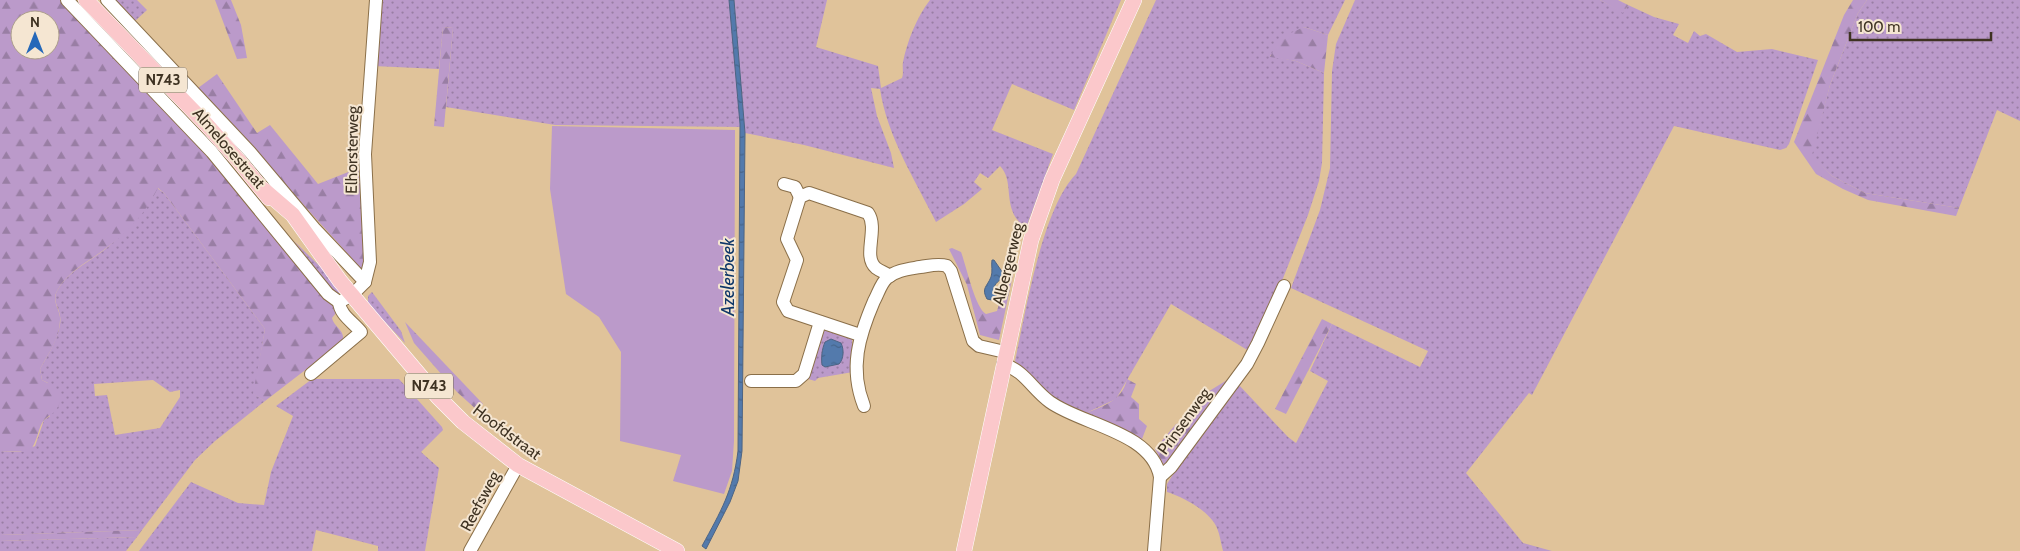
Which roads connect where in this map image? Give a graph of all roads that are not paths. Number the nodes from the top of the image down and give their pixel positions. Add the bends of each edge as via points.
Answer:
1 (67, 0) edge
2 (86, 0) edge
3 (107, 0) edge
4 (376, 0) edge
5 (1134, 0) edge
6 (784, 184) dead end
7 (800, 197) junction
8 (890, 276) junction
9 (365, 282) junction
10 (1284, 286) dead end
11 (346, 299) junction
12 (820, 322) junction
13 (860, 335) junction
14 (1004, 358) junction
15 (311, 374) dead end
16 (751, 381) dead end
17 (864, 406) dead end
18 (518, 465) junction
19 (1160, 476) junction
20 (470, 551) edge
21 (677, 551) edge
22 (964, 551) edge
23 (1154, 551) edge

1 - 11 street, Almelosestraat via 212,152 328,294
2 - 11 main road, Almelosestraat / N743 via 206,124 264,190 293,215 340,281
3 - 9 street, Almelosestraat via 250,152
4 - 9 street, Elhorsterweg via 365,154 370,262
5 - 14 main road, Albergerweg via 1042,206
6 - 7 street via 795,187
7 - 8 street via 809,194 868,213 872,220 870,260
7 - 12 street via 787,239 797,260 783,302 788,311
8 - 13 street via 884,282
8 - 14 street, Prinsenweg via 937,264 947,266 973,341
9 - 11 street
10 - 19 street, Prinsenweg via 1247,364 1171,468
11 - 15 street via 339,309 361,332
11 - 18 main road, Hoofdstraat / N743 via 456,416
12 - 13 street
12 - 16 street via 800,378 796,381
13 - 17 street via 857,363
14 - 19 street, Prinsenweg via 1049,401 1140,445 1151,455
14 - 22 main road, Albergerweg
18 - 20 street, Reefsweg
18 - 21 main road, Hoofdstraat / N743
19 - 23 street

